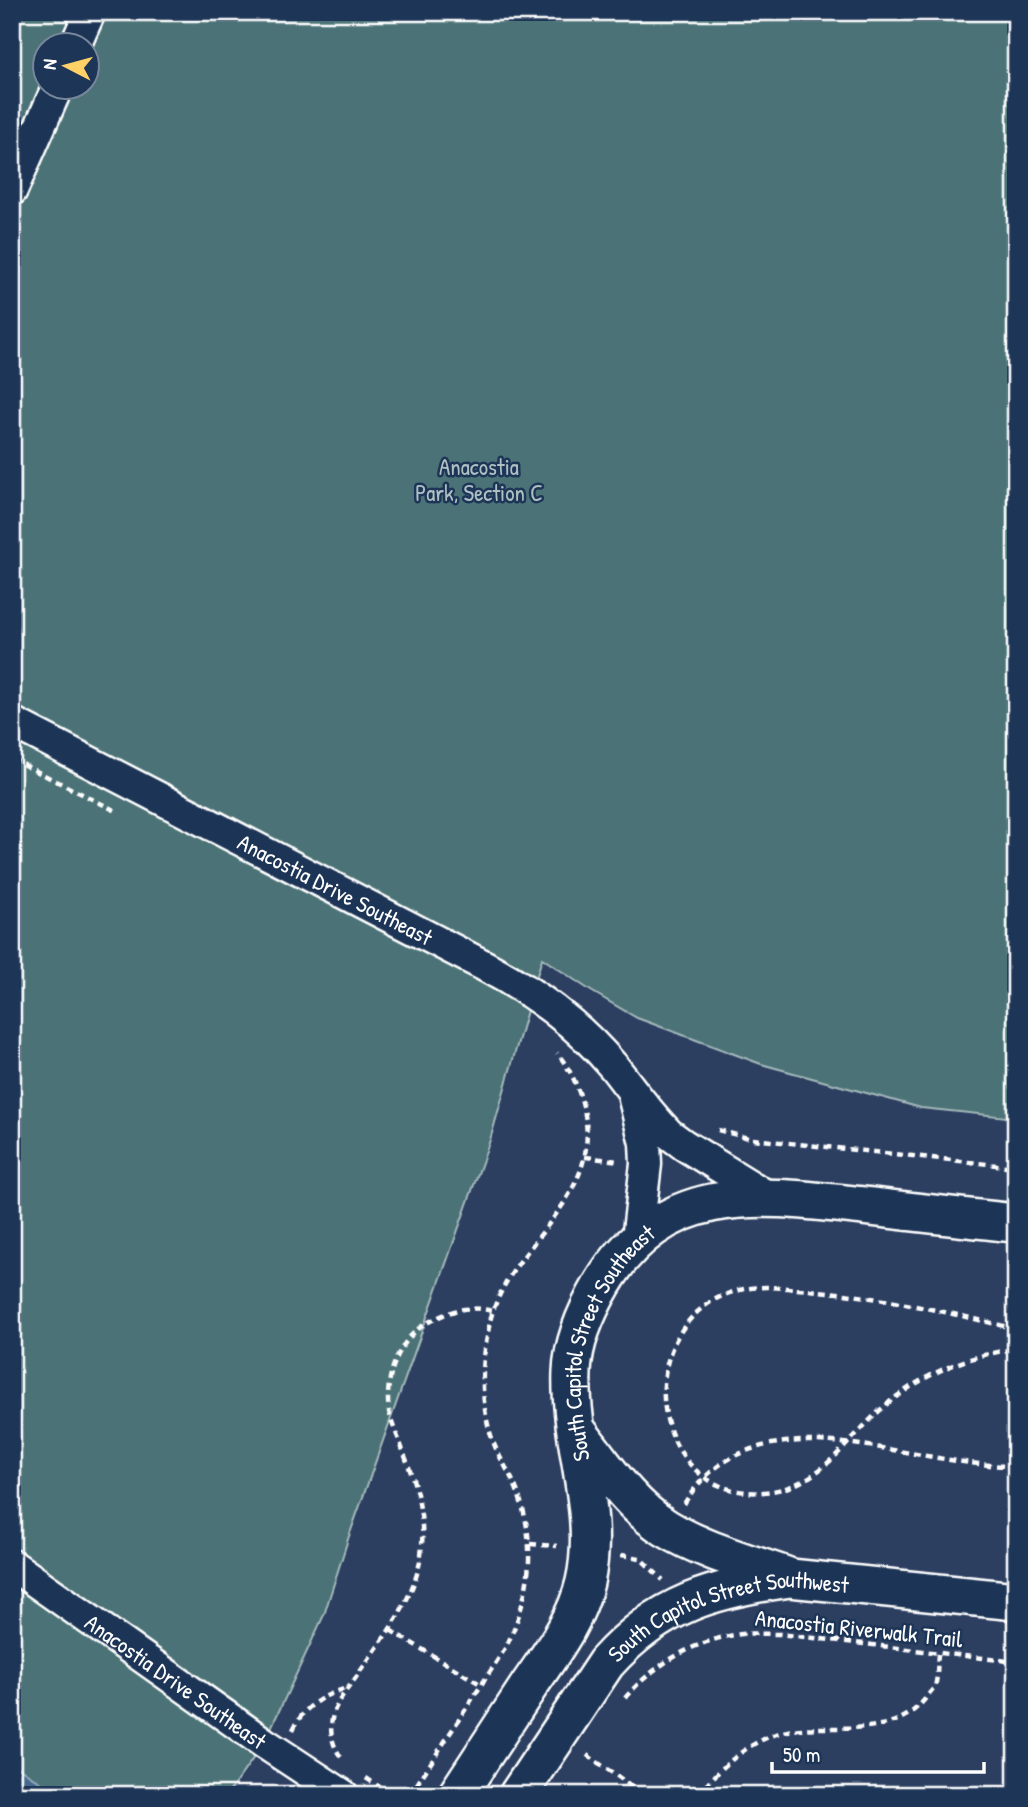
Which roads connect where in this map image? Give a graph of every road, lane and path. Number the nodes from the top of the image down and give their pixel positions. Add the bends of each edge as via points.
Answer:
1 (90, 12) edge
2 (81, 32) edge
3 (51, 102) edge
4 (12, 190) edge
5 (12, 722) edge
6 (12, 759) edge
7 (123, 815) dead end
8 (552, 1047) dead end
9 (632, 1092) junction
10 (585, 1157) junction
11 (632, 1162) dead end
12 (770, 1198) junction
13 (1016, 1223) edge
14 (637, 1240) junction
15 (493, 1311) junction
16 (1016, 1329) edge
17 (1016, 1349) edge
18 (577, 1431) junction
19 (850, 1443) junction
20 (1016, 1466) edge
21 (706, 1477) junction
22 (680, 1510) dead end
23 (530, 1544) junction
24 (559, 1546) dead end
25 (619, 1555) dead end
26 (12, 1565) edge
27 (790, 1578) junction
28 (663, 1581) dead end
29 (1016, 1601) edge
30 (390, 1630) junction
31 (939, 1654) junction
32 (1016, 1662) edge
33 (482, 1685) junction
34 (348, 1688) junction
35 (619, 1706) dead end
36 (292, 1733) dead end
37 (593, 1745) dead end
38 (587, 1755) junction
39 (343, 1761) dead end
40 (580, 1765) dead end
41 (353, 1785) edge
42 (463, 1786) edge
43 (392, 1795) edge
44 (410, 1795) edge
45 (518, 1795) edge
46 (644, 1795) edge
47 (698, 1795) edge

1 - 2 street
3 - 4 street
5 - 9 street, Anacostia Drive Southeast via 509,979 578,1029
6 - 7 path
8 - 10 path via 571,1072 580,1094
9 - 12 street, Anacostia Drive Southeast via 684,1145
9 - 14 street, Anacostia Drive Southeast via 646,1164
10 - 11 path
10 - 15 path via 570,1193
12 - 13 main road, South Capitol Street Southeast
12 - 14 main road, South Capitol Street Southeast via 711,1202 672,1217
14 - 18 main road, South Capitol Street Southeast via 607,1277 576,1342 571,1392
15 - 23 path via 483,1359 485,1409 520,1497
15 - 30 path via 473,1307 448,1312 416,1330 388,1380 389,1412 412,1474 422,1518 421,1556 410,1592
16 - 21 path via 834,1292 765,1287 728,1294 706,1306 681,1332 664,1377 670,1433 683,1456
17 - 19 path via 962,1361 925,1379 886,1406
18 - 27 main road via 629,1496 666,1528
18 - 42 main road, South Capitol Street Southeast via 590,1528 580,1599 565,1633
19 - 20 path via 976,1464
19 - 21 path via 770,1444 741,1452
19 - 21 path via 824,1468 781,1489 741,1492
21 - 22 path
23 - 24 path
23 - 33 path via 523,1607 506,1647
25 - 28 path via 640,1558
26 - 41 street, Anacostia Drive Southeast via 264,1743
27 - 29 main road, South Capitol Street Southwest
27 - 45 main road, South Capitol Street Southwest via 696,1598 643,1628 606,1664
30 - 33 path
30 - 34 path
31 - 32 path, Anacostia Riverwalk Trail
31 - 35 path, Anacostia Riverwalk Trail via 780,1634 741,1634 702,1643 662,1664
31 - 47 path via 935,1686 917,1709 893,1723 864,1728 782,1732 732,1759
33 - 44 path
34 - 36 path via 320,1698
34 - 39 path via 331,1724 333,1744
37 - 38 path
38 - 40 path
38 - 46 path
41 - 43 path

